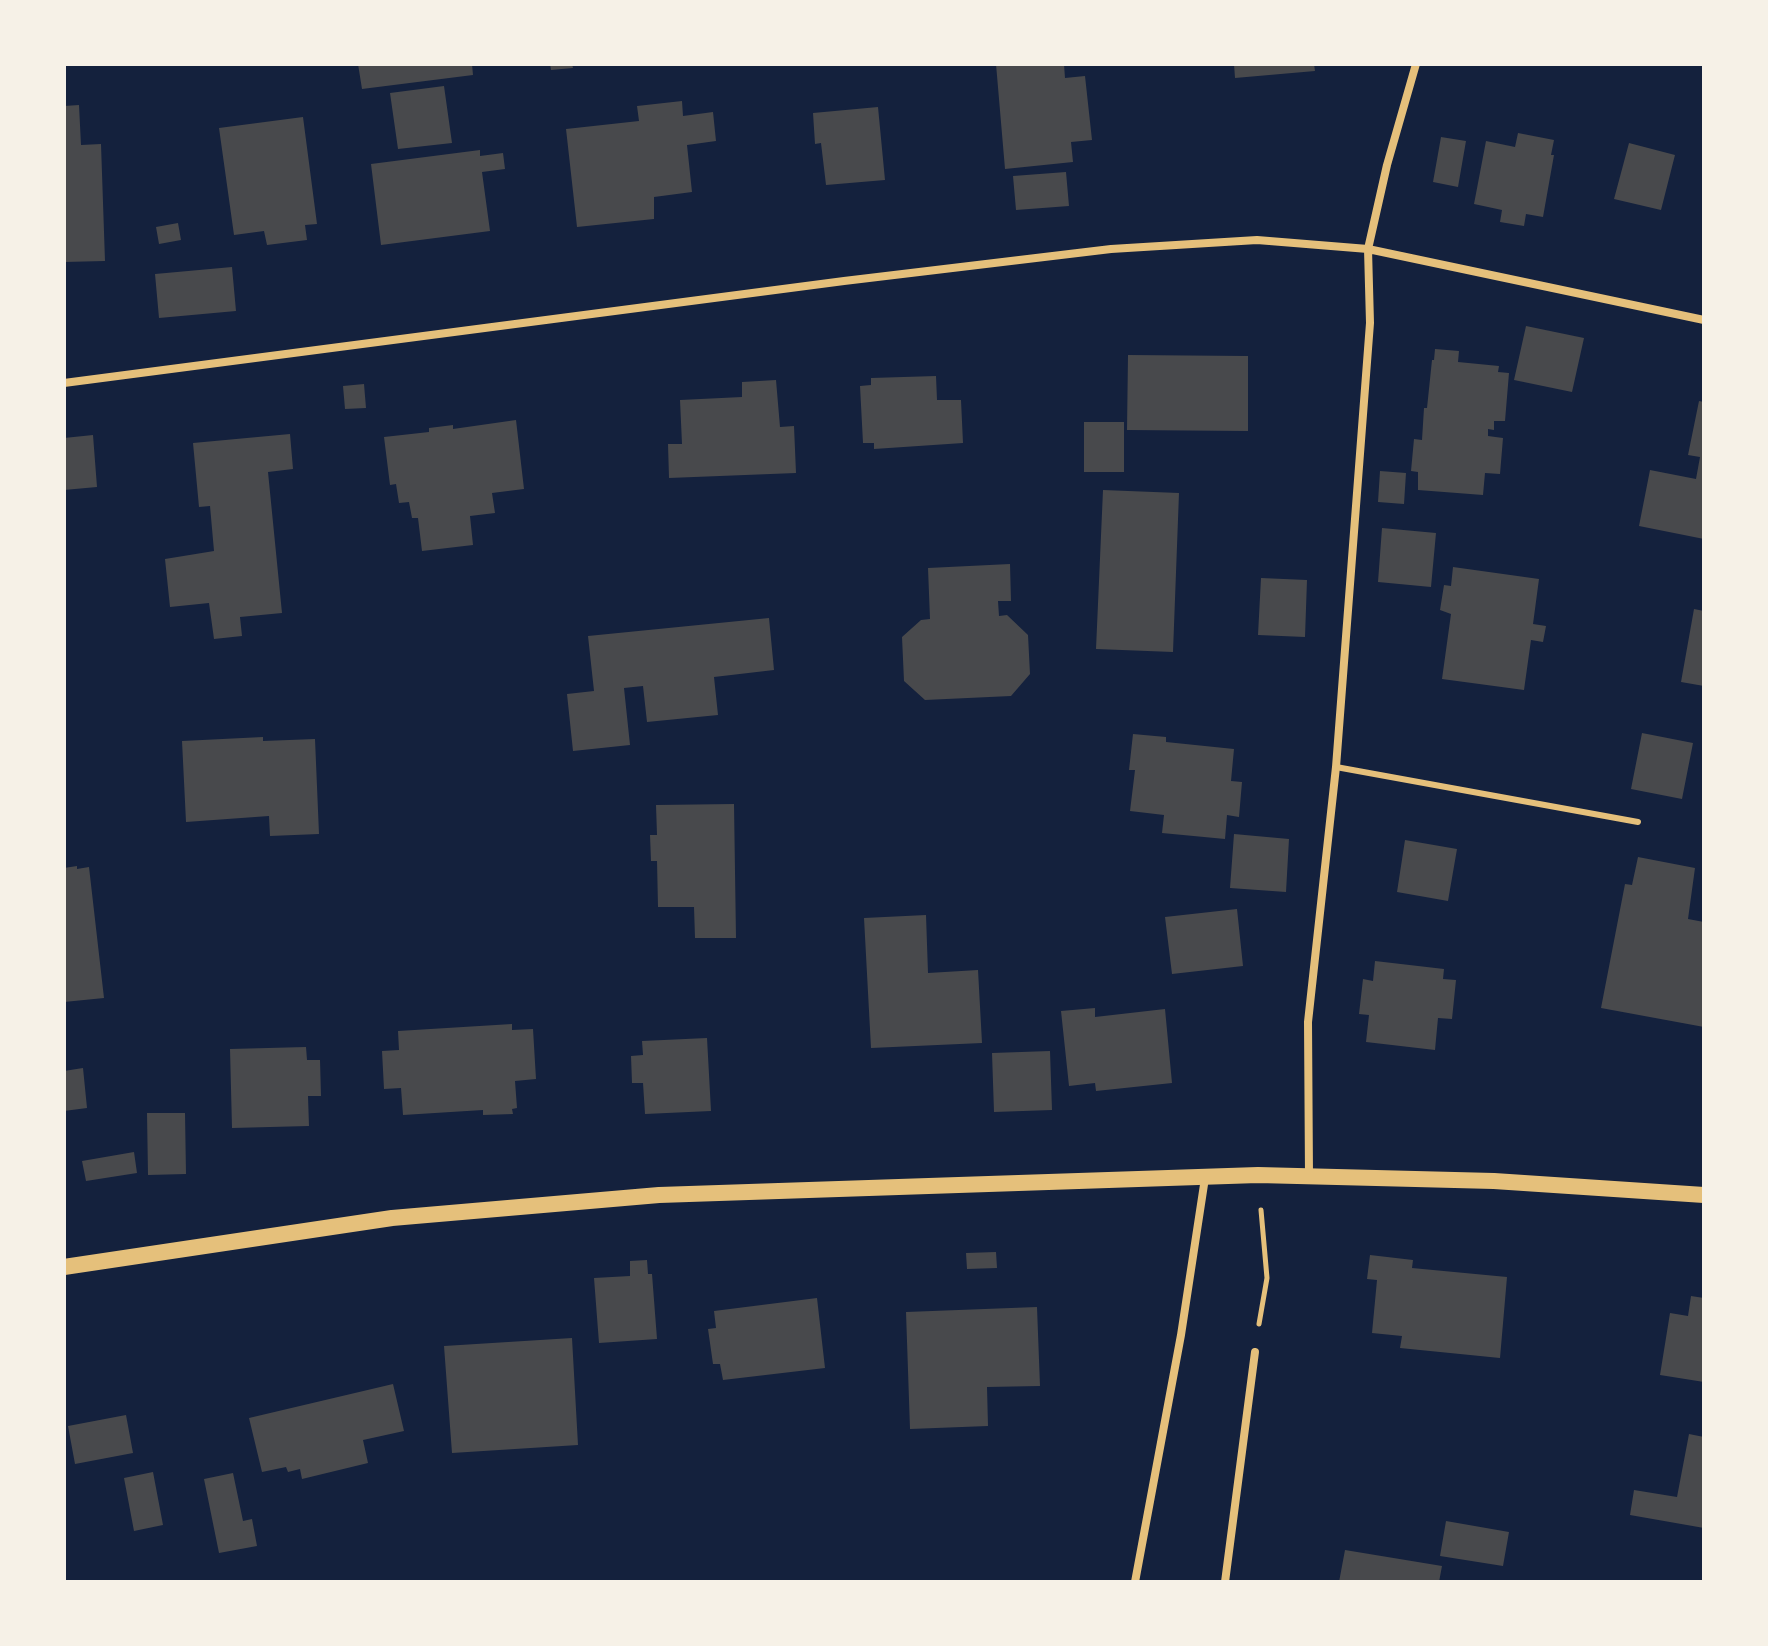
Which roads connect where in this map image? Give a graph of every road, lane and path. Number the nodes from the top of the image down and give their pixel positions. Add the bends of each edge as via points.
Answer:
1 (1416, 64) edge
2 (1368, 249) junction
3 (1704, 320) edge
4 (64, 383) edge
5 (1336, 767) junction
6 (1638, 822) dead end
7 (1258, 1175) junction
8 (1309, 1176) junction
9 (1205, 1178) junction
10 (1704, 1195) edge
11 (64, 1267) edge
12 (1255, 1352) joint
13 (1135, 1582) edge
14 (1225, 1582) edge

1 - 2 street
2 - 3 street
2 - 4 street via 1257,240 1111,249
2 - 5 street via 1370,323
5 - 6 lane
5 - 8 street via 1308,1022
7 - 8 main road
7 - 9 main road
7 - 12 path via 1267,1278
8 - 10 main road
9 - 11 main road via 586,1200 392,1218
9 - 13 street
12 - 14 street

